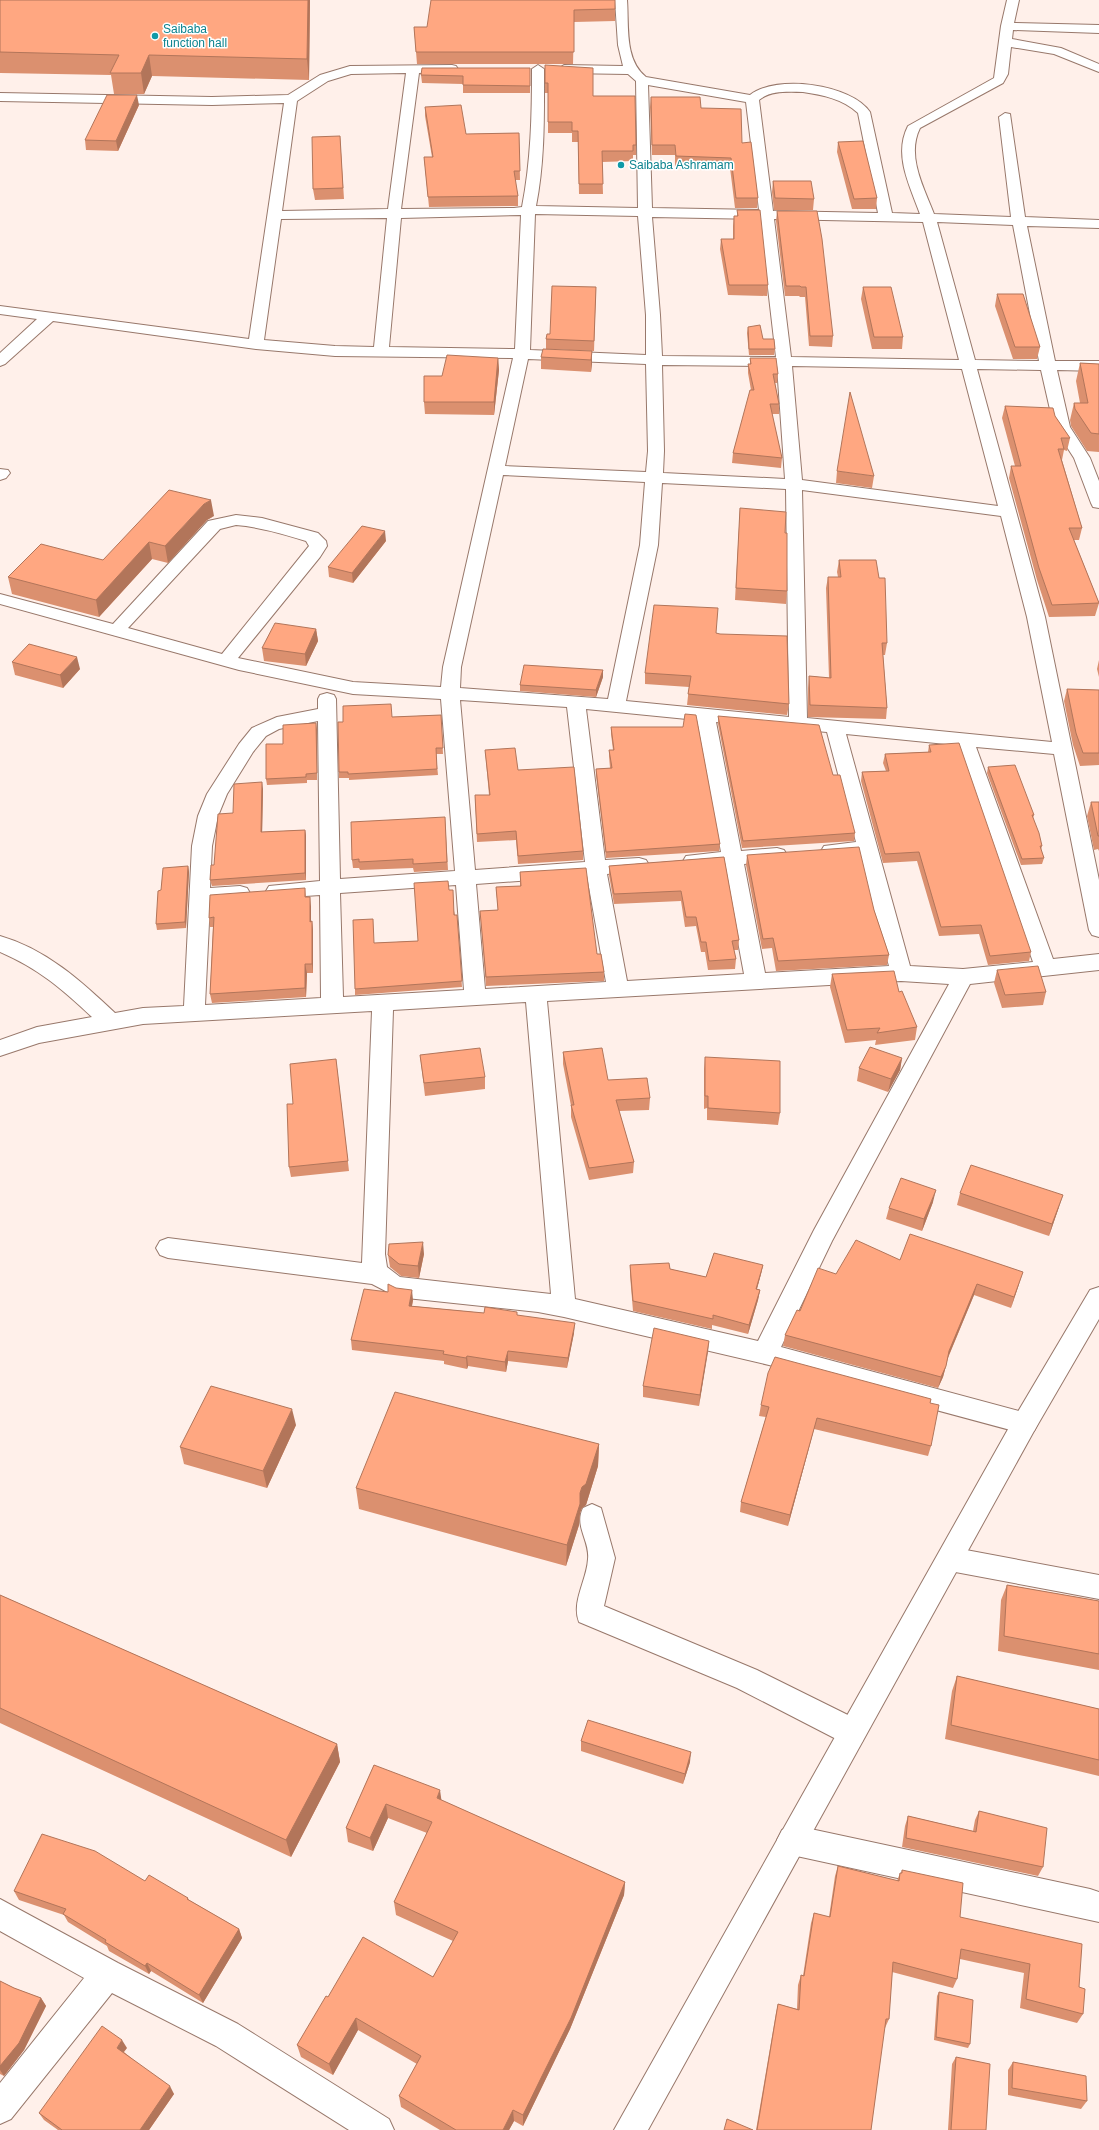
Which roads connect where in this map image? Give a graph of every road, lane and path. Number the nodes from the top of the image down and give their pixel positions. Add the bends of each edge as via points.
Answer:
1 (621, 0) edge
2 (1013, 0) edge
3 (1007, 26) junction
4 (1099, 29) edge
5 (1005, 42) junction
6 (1099, 68) edge
7 (413, 69) junction
8 (468, 69) edge
9 (522, 69) edge
10 (538, 69) junction
11 (631, 70) junction
12 (642, 80) junction
13 (0, 97) edge
14 (291, 99) junction
15 (752, 99) junction
16 (1005, 117) dead end
17 (528, 210) junction
18 (394, 213) junction
19 (645, 213) junction
20 (275, 215) junction
21 (766, 215) junction
22 (886, 218) junction
23 (929, 218) junction
24 (1019, 222) junction
25 (1099, 224) edge
26 (0, 310) edge
27 (49, 317) junction
28 (256, 344) junction
29 (382, 352) junction
30 (522, 354) junction
31 (653, 360) junction
32 (0, 361) edge
33 (784, 362) junction
34 (967, 364) junction
35 (1048, 366) junction
36 (1099, 366) edge
37 (496, 470) junction
38 (654, 478) junction
39 (794, 484) junction
40 (1099, 503) edge
41 (1007, 512) junction
42 (1, 601) edge
43 (116, 631) junction
44 (226, 661) junction
45 (328, 683) junction
46 (450, 694) junction
47 (576, 702) junction
48 (616, 706) junction
49 (328, 713) junction
50 (704, 715) junction
51 (798, 724) junction
52 (835, 727) junction
53 (964, 740) junction
54 (1062, 749) junction
55 (868, 848) junction
56 (733, 858) junction
57 (596, 868) junction
58 (466, 877) junction
59 (329, 887) junction
60 (200, 896) junction
61 (1099, 930) edge
62 (0, 943) edge
63 (1099, 962) edge
64 (1046, 968) junction
65 (901, 973) junction
66 (963, 977) junction
67 (756, 981) junction
68 (618, 989) junction
69 (536, 994) junction
70 (475, 997) junction
71 (383, 1002) junction
72 (332, 1005) junction
73 (194, 1014) junction
74 (110, 1021) junction
75 (0, 1048) edge
76 (168, 1248) dead end
77 (377, 1275) junction
78 (1099, 1298) edge
79 (564, 1307) junction
80 (765, 1353) junction
81 (1025, 1424) junction
82 (592, 1516) dead end
83 (950, 1559) junction
84 (1099, 1587) edge
85 (852, 1732) junction
86 (792, 1840) junction
87 (1099, 1907) edge
88 (0, 1914) edge
89 (107, 1974) junction
90 (0, 2108) edge
91 (378, 2130) edge
92 (630, 2130) edge

1 - 11 street via 625,48
2 - 3 street
3 - 4 street
3 - 5 street
5 - 6 street via 1057,51
5 - 23 street via 1002,74 999,80 915,126 909,133 908,155
7 - 8 street
7 - 14 street via 371,68 345,71 324,78
7 - 18 street
9 - 10 street
10 - 11 street
10 - 17 street via 538,133 535,175
11 - 12 street
12 - 15 street
12 - 19 street
13 - 14 street via 212,101
14 - 20 street
15 - 21 street
15 - 22 street via 764,91 800,89 827,92 858,104 864,112
16 - 24 street
17 - 18 street
17 - 19 street
17 - 30 street
18 - 20 street
18 - 29 street
19 - 21 street
19 - 31 street via 653,315
20 - 28 street
21 - 22 street
21 - 33 street
22 - 23 street
23 - 24 street
23 - 34 street
24 - 25 street
24 - 35 street
26 - 27 street
27 - 28 street
27 - 32 street
28 - 29 street
29 - 30 street
30 - 31 street
30 - 37 street
31 - 33 street
31 - 38 street via 656,451
33 - 34 street
33 - 39 street
34 - 35 street
34 - 41 street
35 - 36 street
35 - 40 street via 1062,427 1082,458
37 - 38 street
37 - 46 street via 452,667
38 - 39 street
38 - 48 street via 649,545
39 - 41 street
39 - 51 street
41 - 54 street via 1036,617
42 - 43 street
43 - 44 street
43 - 44 street via 218,522 243,520 312,537 318,546 314,553
44 - 45 street
45 - 46 street via 353,688
45 - 49 street
46 - 47 street
46 - 58 street
47 - 48 street
47 - 57 street
48 - 50 street
49 - 59 street
49 - 60 street via 272,725 260,732 246,748 217,794 208,816 202,846
50 - 51 street
50 - 56 street
51 - 52 street
52 - 53 street
52 - 55 street
53 - 54 street
53 - 64 street
54 - 61 street
55 - 56 street
55 - 65 street
56 - 57 street
56 - 67 street
57 - 58 street
57 - 68 street
58 - 59 street
58 - 70 street
59 - 60 street
59 - 72 street
60 - 73 street
62 - 74 street via 29,956 65,979
63 - 64 street
64 - 66 street
65 - 66 street
65 - 67 street
66 - 80 street via 822,1237
67 - 68 street
68 - 69 street
69 - 70 street
69 - 79 street
70 - 71 street
71 - 72 street
71 - 77 street via 373,1245 373,1267
72 - 73 street
73 - 74 street
74 - 75 street via 37,1035
76 - 77 street
77 - 79 street via 396,1288 538,1302
78 - 81 street
79 - 80 street
80 - 81 street
81 - 83 street
82 - 85 street via 602,1558 588,1613 747,1679
83 - 84 street
83 - 85 street
85 - 86 street
86 - 87 street
86 - 92 street
88 - 89 street
89 - 90 street
89 - 91 street via 228,2035

